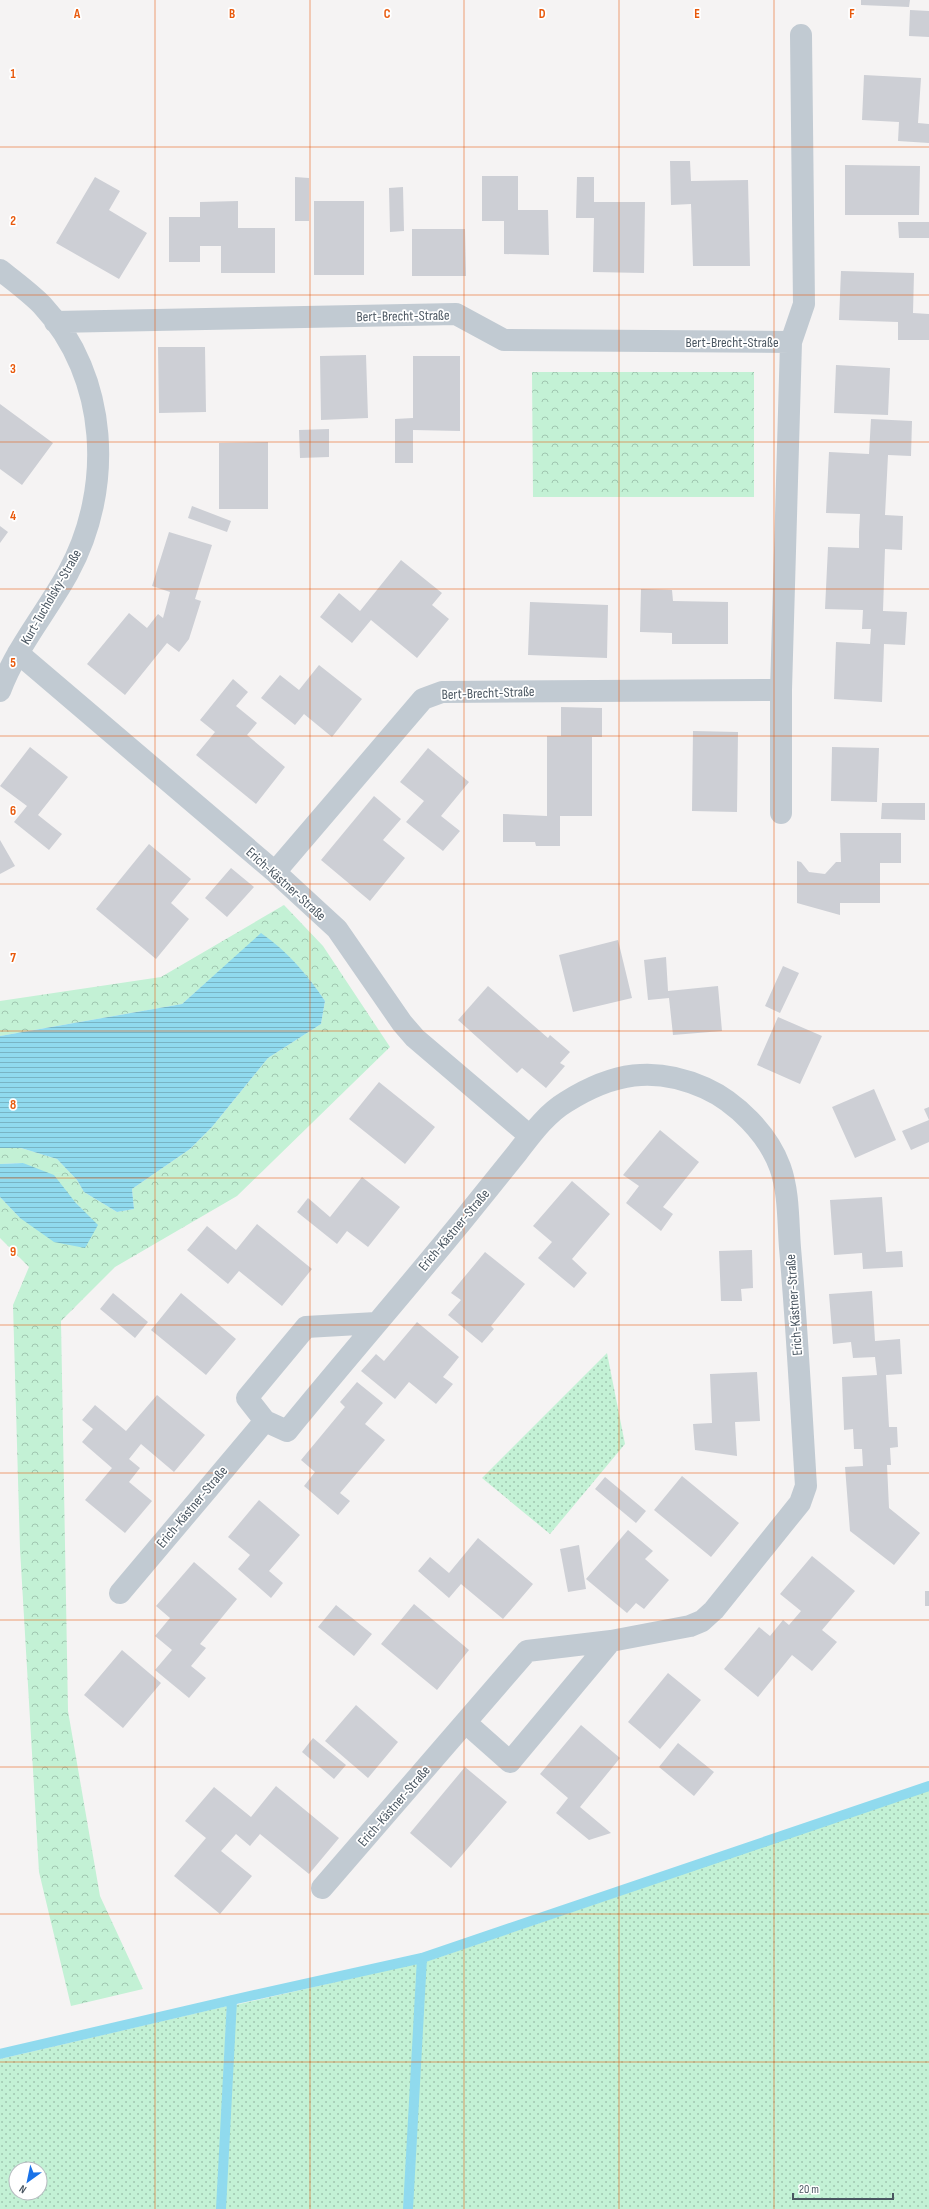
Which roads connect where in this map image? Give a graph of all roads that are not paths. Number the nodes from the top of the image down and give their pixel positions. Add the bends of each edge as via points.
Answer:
1 (801, 35) dead end
2 (0, 270) edge
3 (55, 322) junction
4 (791, 342) junction
5 (18, 653) junction
6 (781, 690) junction
7 (0, 691) edge
8 (781, 813) dead end
9 (275, 872) junction
10 (530, 1136) junction
11 (376, 1323) junction
12 (265, 1421) junction
13 (120, 1593) dead end
14 (611, 1641) junction
15 (466, 1723) junction
16 (322, 1888) dead end

1 - 4 street, Bert-Brecht-Straße via 804,304
2 - 3 street, Kurt-Tucholsky-Straße via 28,291
3 - 4 street, Bert-Brecht-Straße via 456,314 504,340
3 - 5 street, Kurt-Tucholsky-Straße via 87,380 99,446 98,474 89,523 82,543 68,573
4 - 6 street, Bert-Brecht-Straße
5 - 7 street, Kurt-Tucholsky-Straße
5 - 9 street, Erich-Kästner-Straße
6 - 8 street, Bert-Brecht-Straße
6 - 9 street, Bert-Brecht-Straße via 442,692 423,699
9 - 10 street, Erich-Kästner-Straße via 337,929 415,1038
10 - 11 street, Erich-Kästner-Straße
10 - 14 street, Erich-Kästner-Straße via 563,1104 597,1085 619,1078 646,1074 666,1075 690,1081 716,1093 735,1107 768,1145 780,1166 784,1185 806,1486 800,1503 714,1610 702,1621 690,1626
11 - 12 street, Erich-Kästner-Straße via 287,1431
11 - 12 street, Erich-Kästner-Straße via 306,1327 247,1398
12 - 13 street, Erich-Kästner-Straße
14 - 15 street, Erich-Kästner-Straße via 527,1651
14 - 15 street via 510,1762
15 - 16 street, Erich-Kästner-Straße

